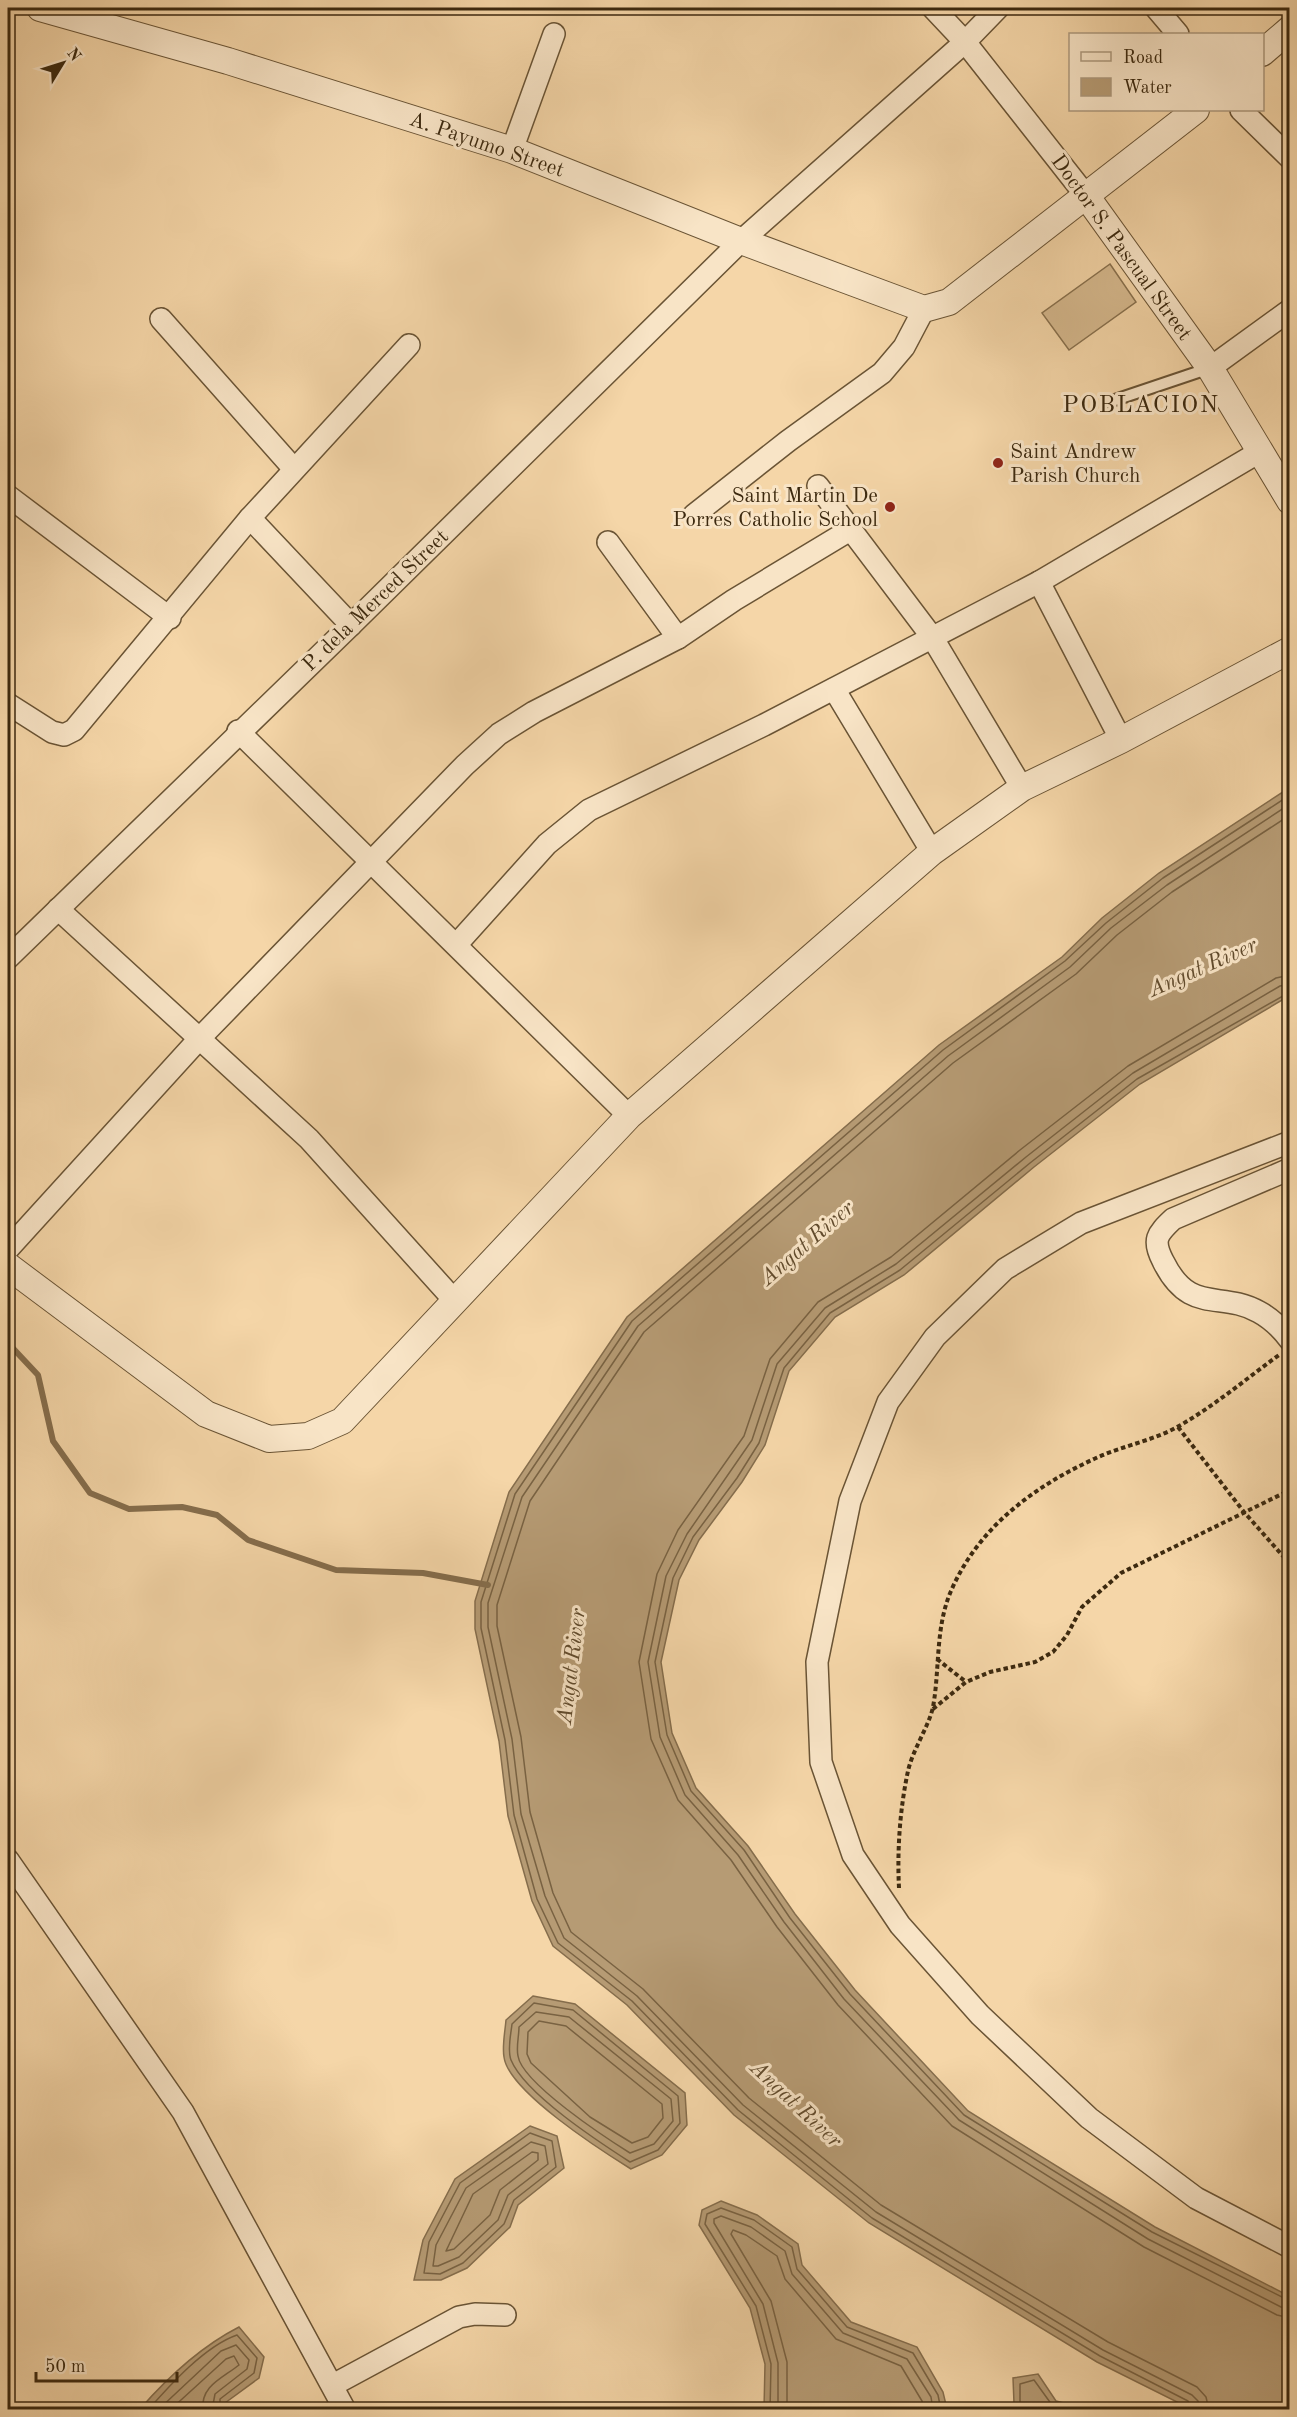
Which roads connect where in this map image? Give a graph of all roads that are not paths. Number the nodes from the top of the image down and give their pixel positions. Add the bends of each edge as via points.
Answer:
1 (40, 8) edge
2 (933, 8) edge
3 (998, 8) edge
4 (1156, 8) edge
5 (1290, 29) edge
6 (1177, 33) edge
7 (554, 34) dead end
8 (964, 42) junction
9 (1264, 52) edge
10 (1195, 111) edge
11 (1242, 111) edge
12 (512, 150) junction
13 (1290, 158) edge
14 (1087, 196) junction
15 (741, 241) junction
16 (924, 309) junction
17 (1290, 310) edge
18 (161, 319) dead end
19 (409, 345) dead end
20 (1210, 368) junction
21 (1110, 402) dead end
22 (1261, 451) junction
23 (294, 469) junction
24 (818, 486) dead end
25 (1287, 489) edge
26 (8, 496) edge
27 (694, 515) dead end
28 (250, 518) junction
29 (850, 530) junction
30 (608, 542) dead end
31 (1039, 582) junction
32 (170, 618) junction
33 (351, 625) junction
34 (932, 637) junction
35 (678, 638) junction
36 (1290, 650) edge
37 (834, 689) junction
38 (8, 704) edge
39 (238, 731) junction
40 (1121, 740) junction
41 (1022, 788) junction
42 (932, 852) junction
43 (373, 861) junction
44 (58, 909) junction
45 (457, 944) junction
46 (8, 958) edge
47 (199, 1039) junction
48 (629, 1116) junction
49 (1290, 1142) edge
50 (1290, 1169) edge
51 (8, 1249) edge
52 (8, 1266) edge
53 (454, 1300) junction
54 (1285, 1347) edge
55 (8, 1860) edge
56 (1290, 2247) edge
57 (505, 2315) dead end
58 (333, 2385) junction
59 (345, 2409) edge

1 - 12 street, A. Payumo Street via 228,61
2 - 8 street, Doctor S. Pascual Street
3 - 8 street, P. dela Merced Street
4 - 6 street
5 - 9 street
7 - 12 street
8 - 14 street, Doctor S. Pascual Street
8 - 15 street, P. dela Merced Street
10 - 14 street
11 - 13 street
12 - 15 street, A. Payumo Street
14 - 16 street via 949,302
14 - 20 street, Doctor S. Pascual Street
15 - 16 street, A. Payumo Street
15 - 33 street, P. dela Merced Street
16 - 27 street via 904,347 882,373
17 - 20 street
18 - 23 street
19 - 23 street
20 - 21 lane
20 - 22 street, Doctor S. Pascual Street
22 - 25 street, Doctor S. Pascual Street
22 - 31 street
23 - 28 street
24 - 29 street
26 - 32 street
28 - 32 street
28 - 33 street
29 - 34 street
29 - 35 street
30 - 35 street
31 - 34 street
31 - 40 street
32 - 38 street via 74,730 64,735 52,732
33 - 39 street, P. dela Merced Street
34 - 37 street
34 - 41 street
35 - 43 street via 499,734
36 - 40 street
37 - 42 street
37 - 45 street via 589,810 547,844
39 - 43 street
39 - 44 street, P. dela Merced Street
40 - 41 street
41 - 42 street
42 - 48 street
43 - 45 street
43 - 47 street
44 - 46 street, P. dela Merced Street
44 - 47 street
45 - 48 street
47 - 51 street
47 - 53 street via 309,1139
48 - 53 street
49 - 56 street via 1081,1223 1005,1269 935,1337 888,1402 850,1501 817,1662 821,1762 853,1855 900,1925 980,2015 1089,2118 1196,2198
50 - 54 street via 1173,1219 1158,1233 1156,1248 1167,1270 1187,1293 1258,1311 1278,1324
52 - 53 street via 206,1414 269,1439 308,1437 342,1421
55 - 58 street via 183,2112
57 - 58 street via 459,2317
58 - 59 street

